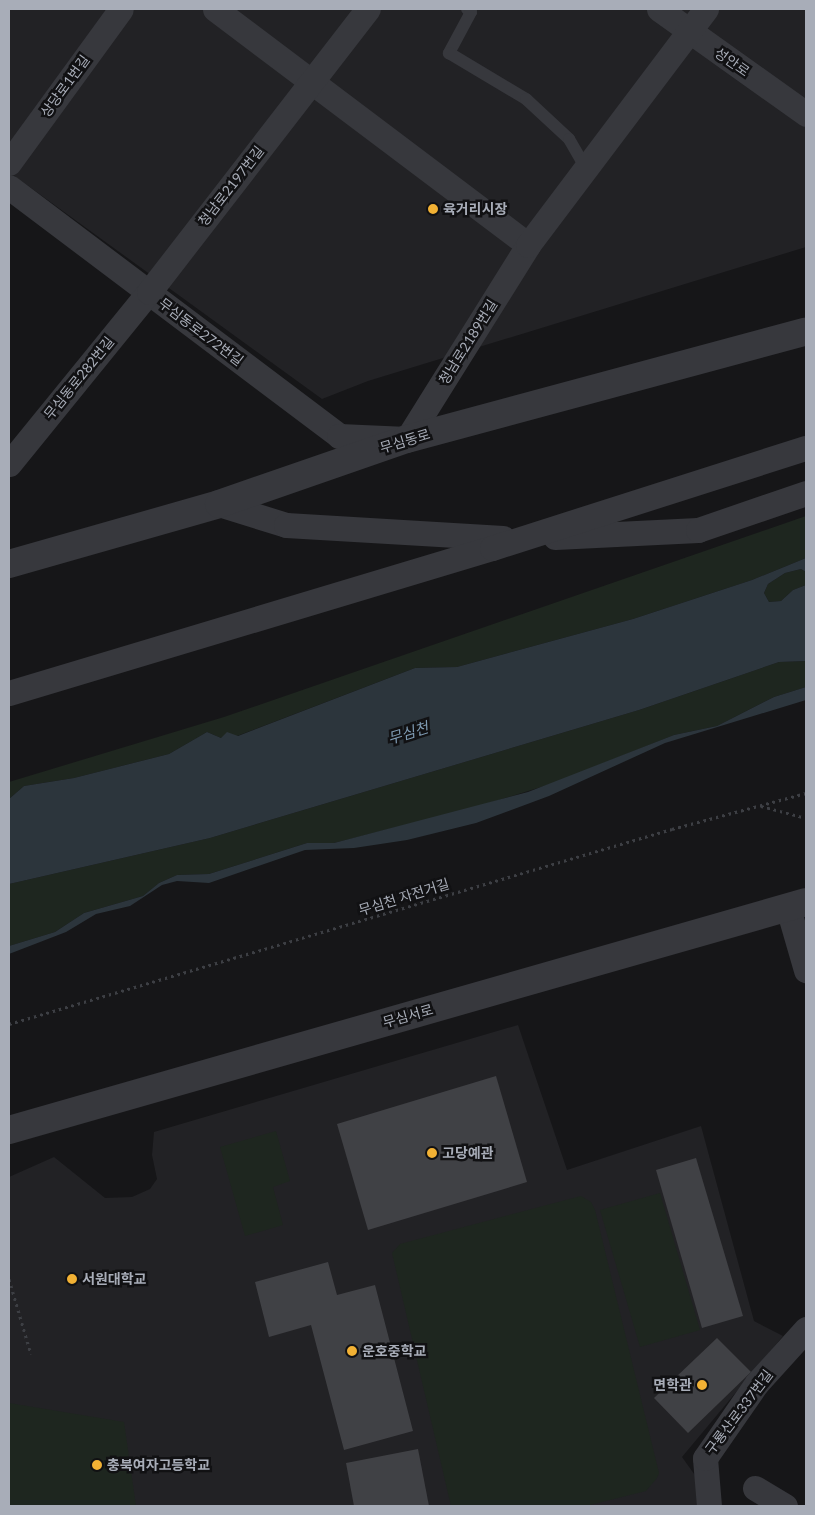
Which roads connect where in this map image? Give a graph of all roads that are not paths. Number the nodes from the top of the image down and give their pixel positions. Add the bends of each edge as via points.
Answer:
1 (121, 9) edge
2 (215, 9) edge
3 (368, 9) edge
4 (466, 9) edge
5 (659, 9) edge
6 (706, 9) edge
7 (690, 31) junction
8 (314, 80) junction
9 (806, 114) edge
10 (9, 163) edge
11 (586, 168) junction
12 (9, 186) edge
13 (528, 245) junction
14 (149, 292) junction
15 (806, 331) edge
16 (407, 439) junction
17 (806, 448) edge
18 (9, 464) edge
19 (806, 493) edge
20 (219, 504) junction
21 (519, 539) junction
22 (9, 564) edge
23 (9, 693) edge
24 (797, 905) edge
25 (806, 970) edge
26 (9, 1130) edge
27 (806, 1329) edge
28 (755, 1488) dead end
29 (709, 1506) edge
30 (785, 1506) edge

1 - 10 street, 상당로1번길
2 - 8 street
3 - 8 street, 청남로2197번길
4 - 11 lane via 471,12 449,53 526,99 569,139
5 - 7 street, 성안로
6 - 7 street, 청남로2189번길
7 - 9 street, 성안로
7 - 11 street, 청남로2189번길
8 - 13 street
8 - 14 street, 청남로2197번길
11 - 13 street, 청남로2189번길
12 - 14 street, 무심동로272번길
13 - 16 street, 청남로2189번길
14 - 16 street, 무심동로272번길 via 339,436
14 - 18 street, 무심동로282번길
15 - 16 street, 무심동로
16 - 20 street, 무심동로
17 - 21 street
19 - 21 street via 698,530
20 - 21 street via 286,525
20 - 22 street, 무심동로
21 - 23 street
24 - 25 street
24 - 26 street, 무심서로
27 - 29 street, 구룡산로337번길 via 757,1384 705,1458
28 - 30 street

